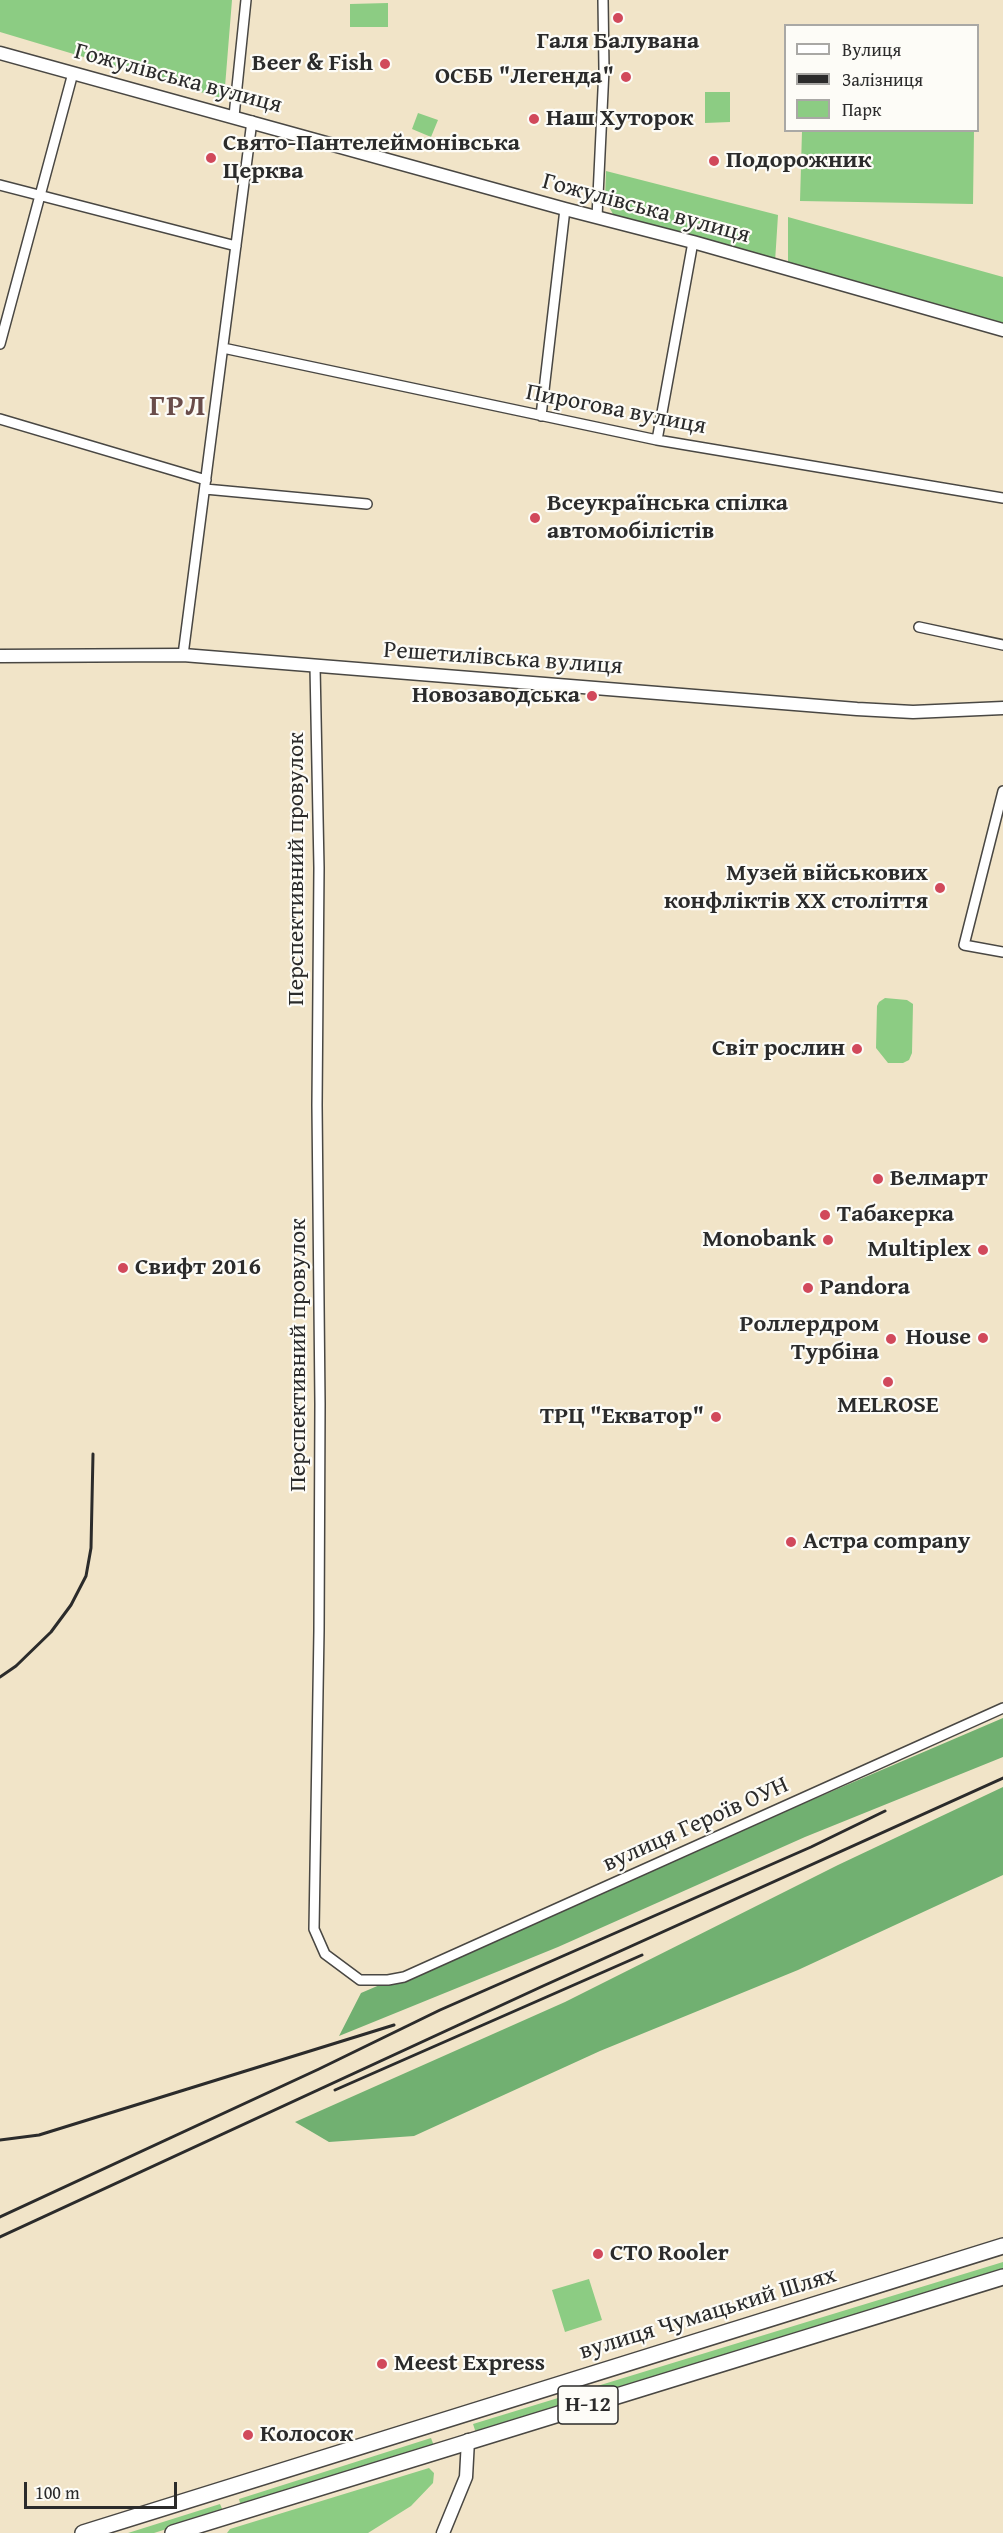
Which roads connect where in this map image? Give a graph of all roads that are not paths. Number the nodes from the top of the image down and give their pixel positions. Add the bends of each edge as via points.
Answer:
1 (246, 0) edge
2 (603, 0) edge
3 (0, 53) edge
4 (73, 73) junction
5 (234, 116) junction
6 (252, 122) junction
7 (0, 185) edge
8 (40, 196) junction
9 (565, 209) junction
10 (597, 217) junction
11 (693, 242) junction
12 (236, 246) junction
13 (1003, 330) edge
14 (0, 344) edge
15 (223, 348) junction
16 (541, 416) junction
17 (0, 419) edge
18 (657, 440) junction
19 (205, 484) junction
20 (1003, 498) edge
21 (367, 504) dead end
22 (919, 627) dead end
23 (1003, 645) edge
24 (0, 656) edge
25 (183, 656) junction
26 (315, 666) junction
27 (1003, 708) edge
28 (1003, 791) edge
29 (1003, 952) edge
30 (1003, 1708) edge
31 (404, 1977) joint
32 (1003, 2246) edge
33 (1003, 2277) edge
34 (463, 2414) junction
35 (468, 2440) junction
36 (225, 2488) junction
37 (234, 2514) junction
38 (83, 2533) edge
39 (173, 2533) edge
40 (443, 2533) edge

1 - 5 street
2 - 10 street
3 - 4 street, Гожулівська вулиця
4 - 5 street, Гожулівська вулиця
4 - 8 street
5 - 6 street, Гожулівська вулиця
6 - 9 street, Гожулівська вулиця
6 - 12 street
7 - 8 street
8 - 12 street
8 - 14 street
9 - 10 street, Гожулівська вулиця
9 - 16 street
10 - 11 street, Гожулівська вулиця
11 - 13 street, Гожулівська вулиця
11 - 18 street
12 - 15 street
15 - 16 street, Пирогова вулиця
15 - 19 street
16 - 18 street, Пирогова вулиця
17 - 19 street
18 - 20 street, Пирогова вулиця
19 - 21 street
19 - 25 street
22 - 23 street
24 - 25 street, Решетилівська вулиця
25 - 26 street, Решетилівська вулиця
26 - 27 street, Решетилівська вулиця via 857,709 913,712
26 - 31 street, Перспективний провулок via 320,1416 314,1929 325,1954 360,1980
28 - 29 street via 964,945
30 - 31 street, вулиця Героїв ОУН
32 - 34 main road, вулиця Чумацький Шлях / Н-12
33 - 35 main road, Н-12
34 - 35 main road
34 - 36 main road, вулиця Чумацький Шлях / Н-12
35 - 37 main road, Н-12
35 - 40 street via 466,2477
36 - 37 main road
36 - 38 main road, вулиця Чумацький Шлях / Н-12
37 - 39 main road, Н-12

